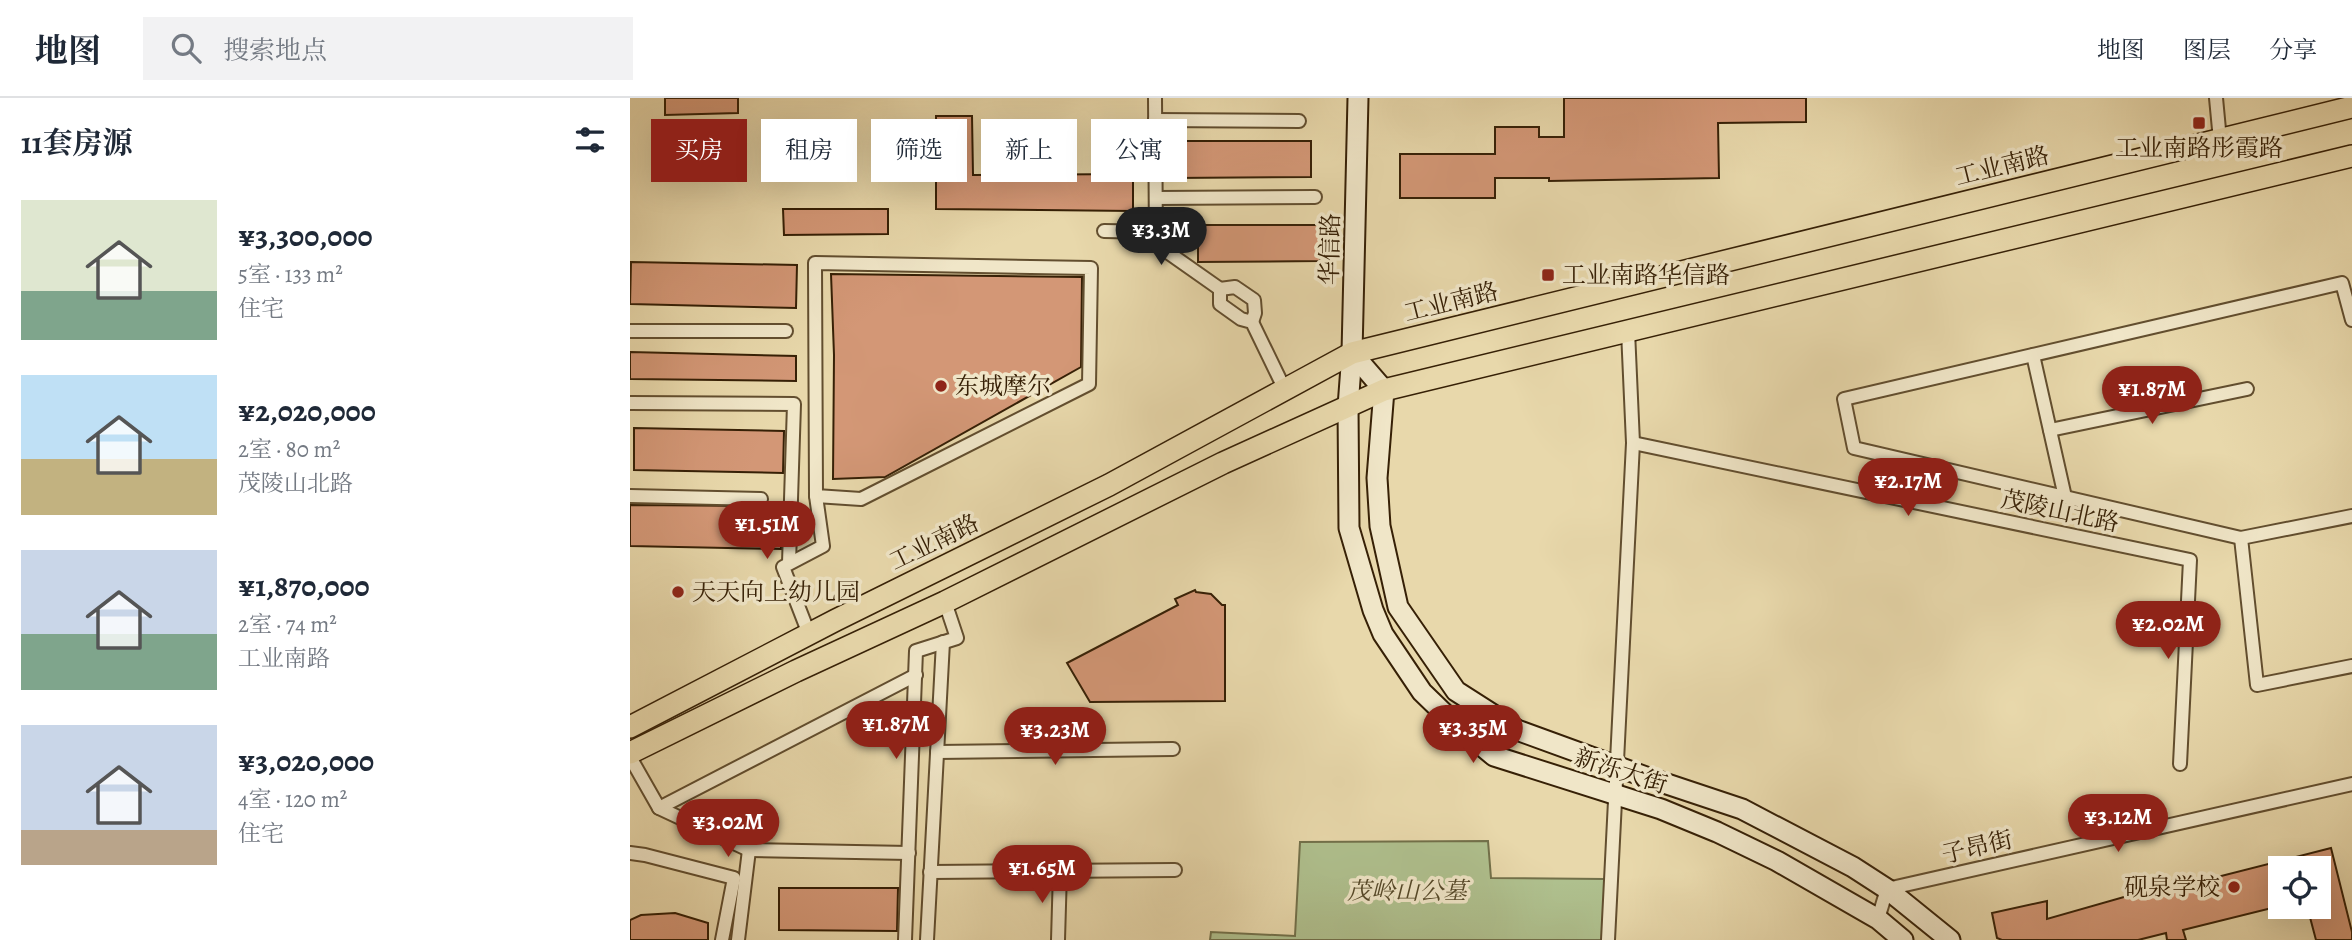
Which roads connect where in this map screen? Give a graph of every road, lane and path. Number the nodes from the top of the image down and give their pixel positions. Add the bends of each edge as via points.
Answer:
1 (1155, 98) edge
2 (1358, 98) edge
3 (2216, 98) edge
4 (2352, 107) edge
5 (1155, 119) edge
6 (1187, 120) edge
7 (1299, 121) dead end
8 (2220, 140) junction
9 (2352, 156) edge
10 (1156, 182) edge
11 (1315, 197) dead end
12 (1156, 198) junction
13 (1104, 231) dead end
14 (1156, 232) junction
15 (2347, 282) edge
16 (1220, 289) junction
17 (2352, 320) edge
18 (1252, 322) junction
19 (630, 331) edge
20 (786, 331) dead end
21 (1628, 331) junction
22 (1352, 353) junction
23 (2033, 355) junction
24 (2247, 389) dead end
25 (1285, 390) junction
26 (1384, 390) junction
27 (630, 403) edge
28 (1348, 407) junction
29 (2050, 430) junction
30 (1633, 443) junction
31 (630, 496) edge
32 (816, 496) junction
33 (2065, 497) junction
34 (761, 499) dead end
35 (2352, 516) edge
36 (2241, 538) junction
37 (789, 564) junction
38 (945, 602) junction
39 (809, 634) junction
40 (943, 642) junction
41 (2352, 666) edge
42 (916, 675) junction
43 (630, 727) edge
44 (1173, 749) dead end
45 (937, 752) junction
46 (630, 755) edge
47 (2180, 764) dead end
48 (1616, 767) junction
49 (2352, 784) edge
50 (1617, 795) junction
51 (660, 808) junction
52 (749, 850) junction
53 (630, 853) edge
54 (909, 853) junction
55 (1175, 870) dead end
56 (1060, 871) junction
57 (930, 872) junction
58 (1886, 889) junction
59 (1878, 919) junction
60 (722, 940) edge
61 (738, 940) edge
62 (905, 940) edge
63 (927, 940) edge
64 (1058, 940) edge
65 (1608, 940) edge
66 (1903, 940) edge
67 (1951, 940) edge

1 - 5 street
2 - 22 main road, 华信路
3 - 8 street
4 - 8 main road, 工业南路
6 - 7 street
8 - 22 main road, 工业南路
9 - 21 main road
10 - 12 street
11 - 12 street
12 - 14 street
13 - 14 street
14 - 16 street via 1156,244
15 - 17 street
15 - 23 street
16 - 18 street via 1220,304
16 - 18 street via 1236,287 1254,300
18 - 25 street
19 - 20 street
21 - 26 main road
21 - 30 street
22 - 25 main road, 工业南路
22 - 26 main road
22 - 28 main road, 新泺大街
23 - 29 street
23 - 33 street via 1844,399 1854,449
24 - 29 street
25 - 39 main road, 工业南路 via 1109,485
26 - 28 main road
26 - 48 main road, 新泺大街 via 1377,478 1380,526 1398,607 1456,691 1517,730
27 - 37 street via 794,404
28 - 38 main road via 1223,463
28 - 50 main road, 新泺大街 via 1349,528 1383,634 1422,692 1494,756
29 - 33 street
30 - 47 street, 茂陵山北路 via 2190,560
30 - 48 street
31 - 34 street
32 - 32 street via 860,499 1089,384 1091,268 815,263
32 - 37 street via 822,545
33 - 36 street
35 - 36 street
36 - 41 street via 2257,685
37 - 39 street via 783,567
38 - 40 street via 957,638
38 - 46 main road
39 - 43 main road, 工业南路
40 - 42 street via 916,651
40 - 45 street
42 - 51 street
42 - 54 street
44 - 45 street
45 - 57 street
46 - 51 street
48 - 50 street
48 - 58 main road, 新泺大街 via 1742,809
49 - 58 street, 子昂街
50 - 59 main road, 新泺大街 via 1717,832
50 - 65 street
51 - 52 street
52 - 54 street
52 - 61 street
53 - 60 street via 734,878
54 - 62 street
55 - 56 street
56 - 57 street
56 - 64 street
57 - 63 street
58 - 59 street
58 - 67 main road, 新泺大街
59 - 66 main road, 新泺大街

